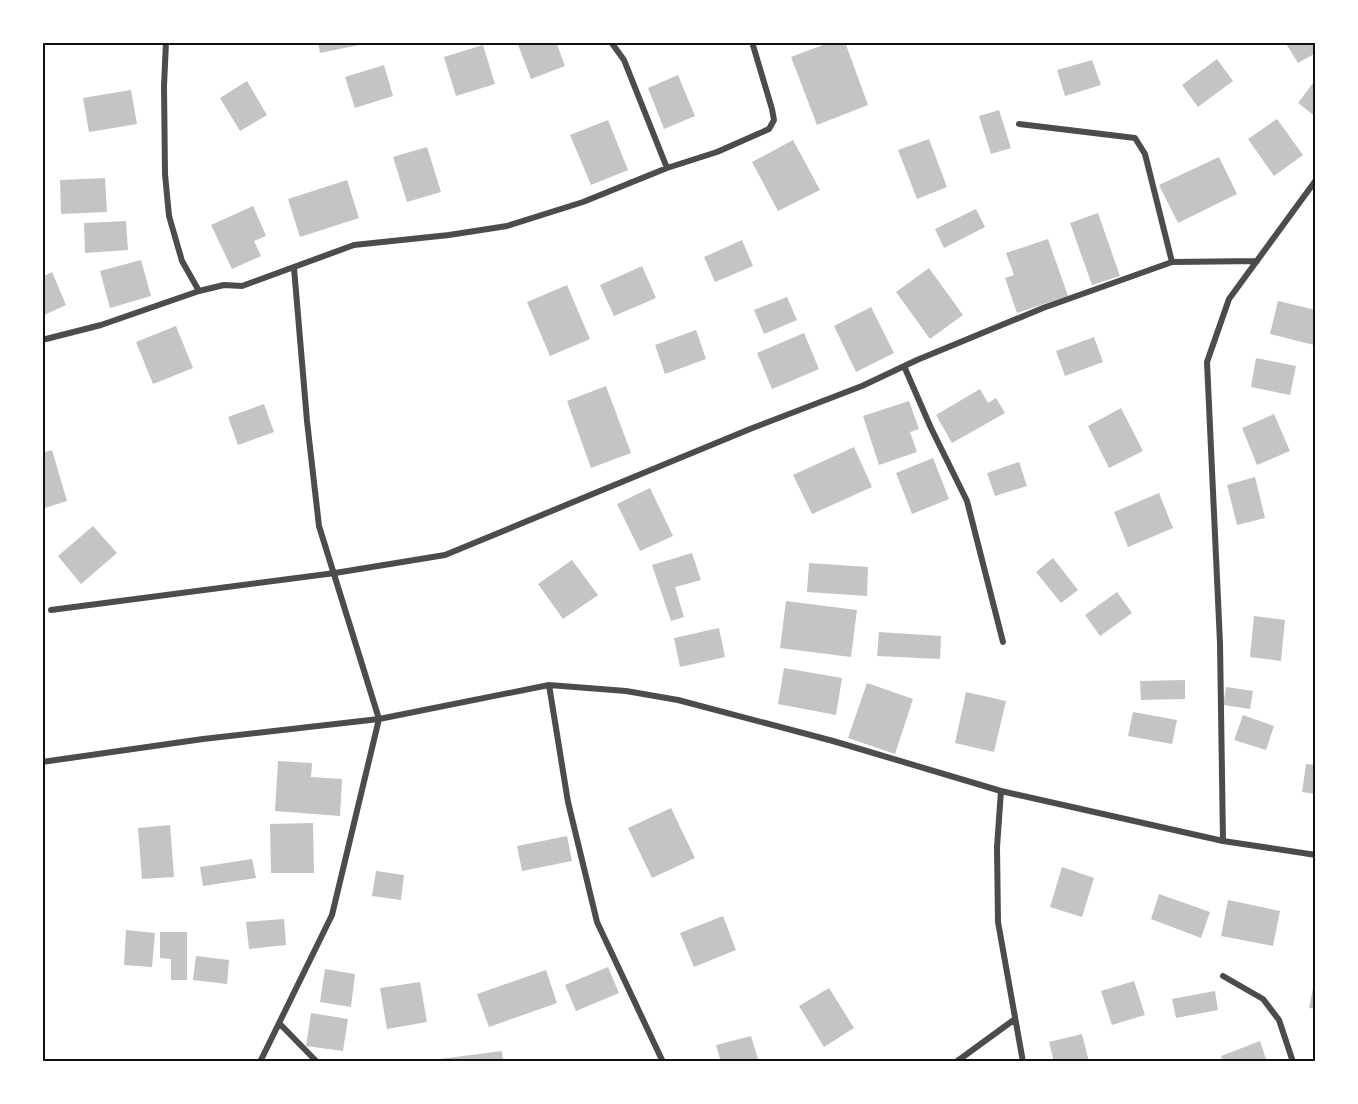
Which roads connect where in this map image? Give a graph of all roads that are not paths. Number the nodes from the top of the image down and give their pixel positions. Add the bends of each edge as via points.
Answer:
1 (166, 42) edge
2 (611, 42) edge
3 (752, 42) edge
4 (1019, 124) dead end
5 (667, 168) junction
6 (1316, 180) edge
7 (1257, 261) junction
8 (1172, 262) junction
9 (294, 268) junction
10 (199, 291) junction
11 (42, 340) edge
12 (904, 366) junction
13 (335, 573) junction
14 (51, 610) dead end
15 (1003, 642) dead end
16 (549, 685) junction
17 (379, 719) junction
18 (42, 762) edge
19 (1001, 791) junction
20 (1223, 841) junction
21 (1316, 855) edge
22 (1223, 976) dead end
23 (1015, 1019) junction
24 (280, 1024) junction
25 (260, 1062) edge
26 (317, 1062) edge
27 (663, 1062) edge
28 (956, 1062) edge
29 (1023, 1062) edge
30 (1293, 1062) edge

1 - 10 street via 165,174 169,216 182,261
2 - 5 street via 624,60
3 - 5 street via 772,109 774,120 769,129
4 - 8 street via 1135,138 1145,154
5 - 9 street via 583,202 507,226 354,245
6 - 7 street
7 - 8 street
7 - 20 street via 1229,299 1206,362 1220,643
8 - 12 street via 1043,308
9 - 10 street via 242,286 224,285
9 - 13 street via 319,526
10 - 11 street via 101,325
12 - 13 street via 445,555
12 - 15 street via 967,501
13 - 14 street
13 - 17 street
16 - 17 street
16 - 19 street via 678,700
16 - 27 street via 568,801 597,922
17 - 18 street
17 - 24 street via 332,915
19 - 20 street
19 - 23 street via 998,922
20 - 21 street
22 - 30 street via 1263,999 1279,1020
23 - 28 street
23 - 29 street
24 - 25 street
24 - 26 street

